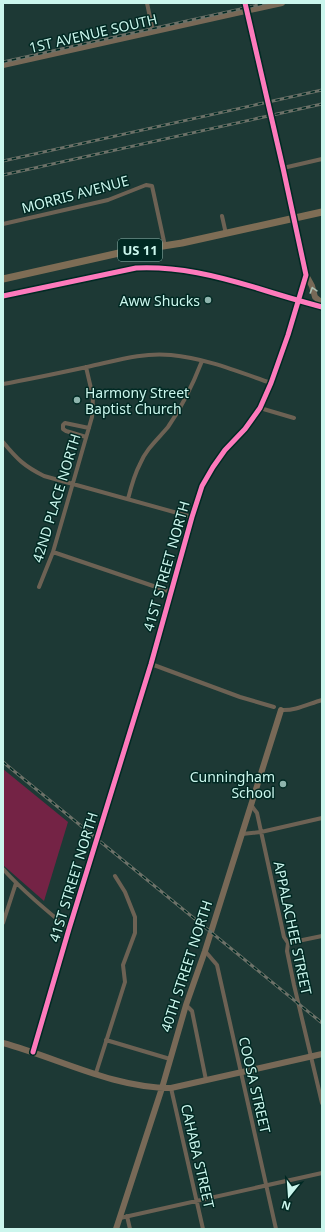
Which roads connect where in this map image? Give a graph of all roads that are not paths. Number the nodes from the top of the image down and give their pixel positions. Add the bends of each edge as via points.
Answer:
1 (147, 3) edge
2 (245, 3) edge
3 (282, 3) edge
4 (246, 11) junction
5 (154, 32) junction
6 (3, 65) edge
7 (322, 159) edge
8 (284, 168) junction
9 (322, 212) edge
10 (222, 216) dead end
11 (294, 219) junction
12 (3, 224) edge
13 (226, 234) junction
14 (165, 246) junction
15 (306, 275) junction
16 (3, 279) edge
17 (3, 296) edge
18 (299, 300) junction
19 (322, 303) edge
20 (322, 307) edge
21 (202, 361) junction
22 (86, 367) junction
23 (271, 383) junction
24 (3, 384) edge
25 (260, 408) junction
26 (294, 418) dead end
27 (89, 428) junction
28 (86, 437) junction
29 (3, 442) edge
30 (72, 484) junction
31 (128, 499) junction
32 (192, 517) junction
33 (53, 552) junction
34 (39, 587) dead end
35 (171, 592) junction
36 (151, 664) junction
37 (322, 699) edge
38 (274, 707) dead end
39 (281, 710) joint
40 (251, 805) junction
41 (322, 818) edge
42 (261, 832) junction
43 (242, 834) junction
44 (3, 869) edge
45 (116, 876) dead end
46 (16, 883) junction
47 (3, 923) edge
48 (69, 929) junction
49 (322, 936) edge
50 (288, 943) junction
51 (205, 951) junction
52 (186, 1005) junction
53 (106, 1040) junction
54 (3, 1043) edge
55 (33, 1052) junction
56 (322, 1054) edge
57 (311, 1056) junction
58 (170, 1059) junction
59 (241, 1072) junction
60 (96, 1073) junction
61 (206, 1080) junction
62 (162, 1088) junction
63 (171, 1088) junction
64 (322, 1103) edge
65 (322, 1173) edge
66 (266, 1185) junction
67 (197, 1201) junction
68 (127, 1216) junction
69 (120, 1218) junction
70 (116, 1229) edge
71 (130, 1229) edge
72 (203, 1229) edge
73 (276, 1229) edge

1 - 5 street
2 - 4 street, 41ST STREET NORTH
3 - 4 street, 1ST AVENUE SOUTH
4 - 5 street, 1ST AVENUE SOUTH
4 - 8 street, 41ST STREET NORTH
5 - 6 street, 1ST AVENUE SOUTH
7 - 8 street
8 - 11 street, 41ST STREET NORTH
9 - 11 main road, US 11
10 - 13 street
11 - 13 main road, US 11
11 - 15 street, 41ST STREET NORTH
12 - 14 street, MORRIS AVENUE via 108,200 146,185 152,186
13 - 14 main road, US 11
14 - 16 main road, US 11 via 119,253
15 - 18 street, 41ST STREET NORTH
19 -> 15 street via 315,297
17 - 18 street via 136,268 156,267 220,277
18 - 20 street
18 - 23 street, 41ST STREET NORTH
21 - 22 street via 170,355 146,355
21 - 23 street
21 - 31 street via 175,416 140,462
22 - 24 street
22 - 27 street, 42ND PLACE NORTH via 93,397
23 - 25 street, 41ST STREET NORTH
25 - 26 street
25 - 32 street, 41ST STREET NORTH via 212,468 202,486
27 - 28 street, 42ND PLACE NORTH
27 - 28 street via 68,422 63,425 66,431
28 - 30 street, 42ND PLACE NORTH
29 - 30 street via 18,460 31,470
30 - 31 street
30 - 33 street, 42ND PLACE NORTH
31 - 32 street
32 - 35 street, 41ST STREET NORTH
33 - 34 street, 42ND PLACE NORTH
33 - 35 street
35 - 36 street, 41ST STREET NORTH
36 - 38 street
36 - 48 street, 41ST STREET NORTH
37 - 39 street via 306,706
39 - 40 street, 40TH STREET NORTH
40 - 42 street, APPALACHEE STREET via 257,813
40 - 43 street, 40TH STREET NORTH
41 - 42 street
42 - 43 street
42 - 50 street, APPALACHEE STREET via 284,937
43 - 51 street, 40TH STREET NORTH
44 - 46 street
45 - 53 street via 135,917 135,933 123,965 125,982
46 - 47 street
46 - 48 street
48 - 55 street, 41ST STREET NORTH
49 - 50 street
50 - 57 street, APPALACHEE STREET via 288,958
51 - 52 street, 40TH STREET NORTH
51 - 59 street, COOSA STREET via 217,965
52 - 58 street, 40TH STREET NORTH
52 - 61 street via 192,1011
53 - 58 street
53 - 60 street
54 - 55 street
55 - 60 street via 65,1065
56 - 57 street
57 - 59 street
57 - 64 street, APPALACHEE STREET
58 - 62 street, 40TH STREET NORTH
59 - 61 street
59 - 66 street, COOSA STREET
60 - 62 street via 138,1085
61 - 63 street
62 - 63 street
62 - 69 street, 40TH STREET NORTH
63 - 67 street, CAHABA STREET
65 - 66 street
66 - 67 street
66 - 73 street, COOSA STREET
67 - 68 street
67 - 72 street, CAHABA STREET
68 - 69 street
68 - 71 street
69 - 70 street, 40TH STREET NORTH

